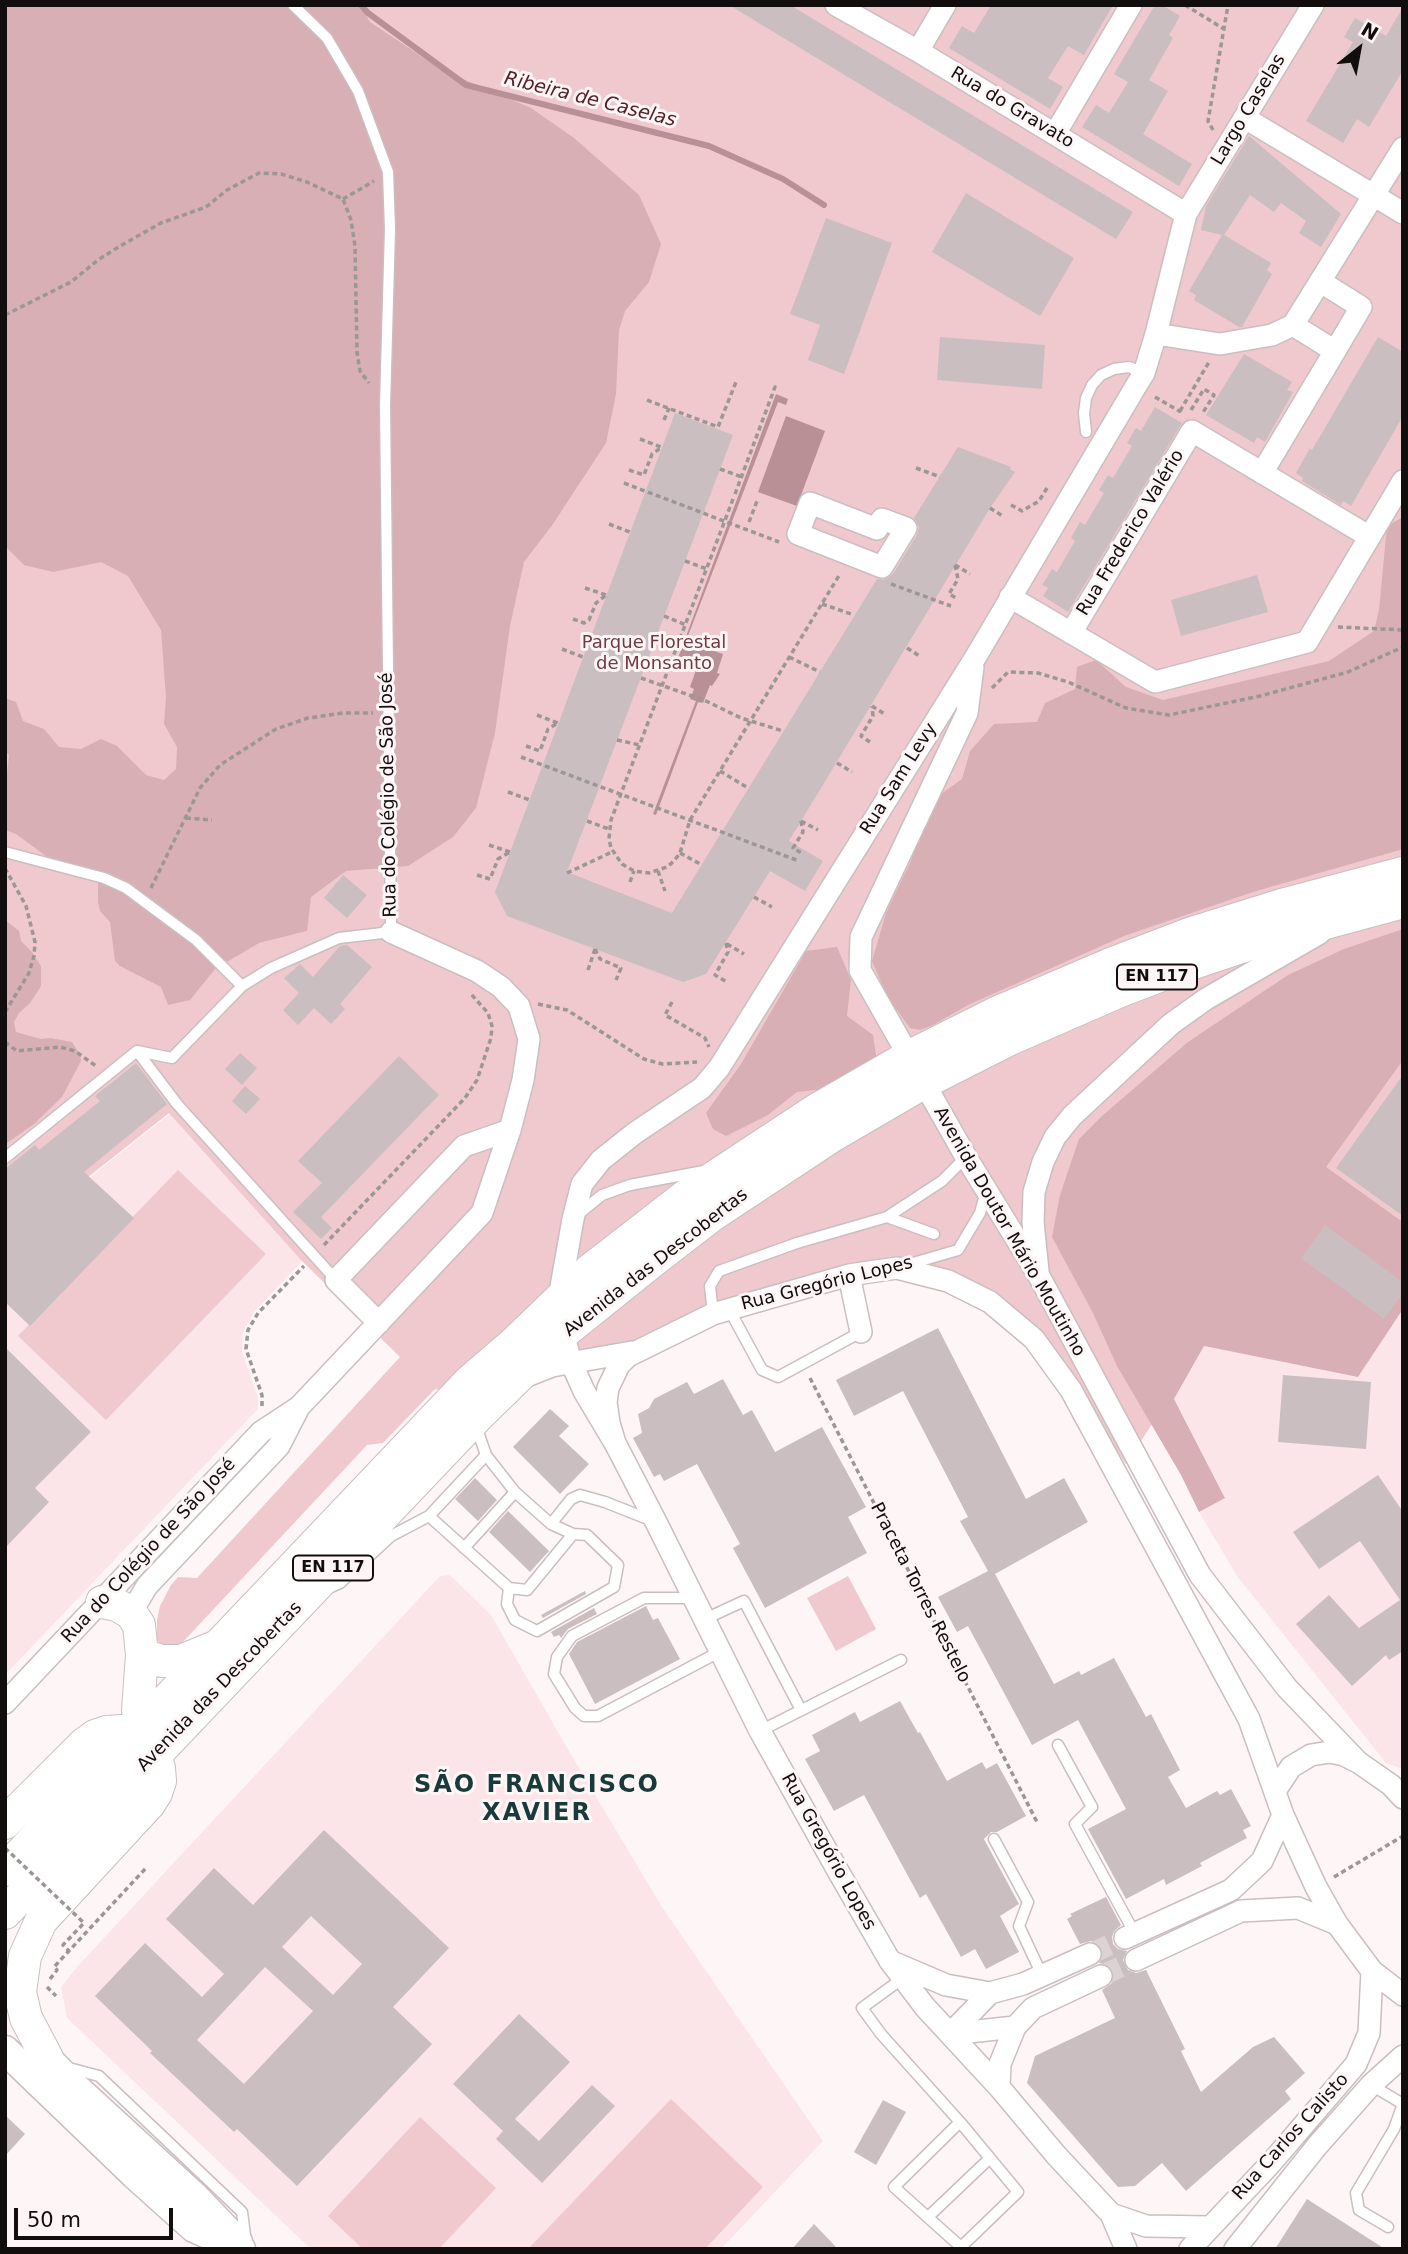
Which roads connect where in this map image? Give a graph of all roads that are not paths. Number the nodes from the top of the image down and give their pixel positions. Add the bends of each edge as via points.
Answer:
1 (293, 5) edge
2 (836, 5) edge
3 (945, 5) edge
4 (1130, 5) edge
5 (1312, 6) edge
6 (918, 51) junction
7 (1245, 118) junction
8 (1055, 134) junction
9 (1403, 148) edge
10 (1375, 195) junction
11 (1403, 212) edge
12 (1186, 214) junction
13 (1321, 282) junction
14 (1293, 325) junction
15 (1156, 334) junction
16 (1335, 351) junction
17 (1140, 379) junction
18 (1086, 432) dead end
19 (1262, 473) junction
20 (1403, 481) edge
21 (1370, 537) junction
22 (851, 555) joint
23 (1010, 597) junction
24 (1071, 633) junction
25 (975, 658) junction
26 (5, 852) edge
27 (1403, 873) edge
28 (1403, 902) edge
29 (1352, 915) junction
30 (391, 932) junction
31 (242, 986) junction
32 (137, 1051) junction
33 (916, 1070) junction
34 (510, 1130) junction
35 (966, 1157) junction
36 (5, 1158) edge
37 (731, 1166) junction
38 (986, 1191) junction
39 (887, 1217) junction
40 (573, 1219) junction
41 (934, 1234) dead end
42 (897, 1268) junction
43 (849, 1275) junction
44 (336, 1280) junction
45 (1043, 1285) junction
46 (559, 1298) junction
47 (721, 1311) junction
48 (1004, 1313) junction
49 (379, 1323) junction
50 (861, 1332) joint
51 (567, 1348) junction
52 (638, 1351) junction
53 (299, 1407) junction
54 (479, 1415) junction
55 (615, 1443) junction
56 (486, 1455) junction
57 (515, 1492) junction
58 (429, 1516) junction
59 (656, 1522) junction
60 (551, 1524) junction
61 (573, 1534) junction
62 (464, 1548) junction
63 (509, 1588) junction
64 (305, 1597) junction
65 (692, 1598) junction
66 (116, 1607) junction
67 (705, 1619) junction
68 (219, 1645) junction
69 (721, 1651) junction
70 (142, 1656) junction
71 (901, 1660) dead end
72 (5, 1703) edge
73 (801, 1710) junction
74 (760, 1731) junction
75 (145, 1741) junction
76 (1058, 1745) dead end
77 (1358, 1762) junction
78 (1275, 1791) junction
79 (1399, 1791) edge
80 (1283, 1815) junction
81 (5, 1823) edge
82 (994, 1839) dead end
83 (5, 1870) edge
84 (5, 1913) edge
85 (41, 1921) junction
86 (1337, 1924) junction
87 (5, 1926) edge
88 (1130, 1936) junction
89 (1090, 1954) tunnel mouth
90 (896, 1970) junction
91 (1372, 1971) junction
92 (1042, 1975) junction
93 (1101, 1976) tunnel mouth
94 (990, 1993) junction
95 (1403, 1995) edge
96 (1015, 2027) junction
97 (950, 2034) junction
98 (5, 2050) edge
99 (1403, 2056) edge
100 (47, 2058) junction
101 (1371, 2085) junction
102 (110, 2086) junction
103 (75, 2087) junction
104 (999, 2087) junction
105 (74, 2117) junction
106 (960, 2122) junction
107 (990, 2158) junction
108 (1111, 2214) junction
109 (928, 2217) junction
110 (1209, 2227) junction
111 (1388, 2227) dead end
112 (245, 2249) edge
113 (1126, 2249) edge
114 (1190, 2249) edge
115 (1236, 2249) edge

1 - 30 lane, Rua do Colégio de São José via 327,38 358,91 388,172 385,405
2 - 6 street, Rua do Gravato
3 - 6 street
4 - 8 street
5 - 7 street, Largo Caselas
6 - 8 street, Rua do Gravato
7 - 10 street
7 - 12 street, Largo Caselas
8 - 12 street, Rua do Gravato
9 - 10 street
10 - 11 street
10 - 13 street
12 - 15 street, Rua Sam Levy
13 - 14 street
13 - 16 street via 1361,307
14 - 15 street via 1272,335 1220,344
14 - 16 street
15 - 17 street, Rua Sam Levy
16 - 19 street
17 - 18 lane via 1129,367 1101,375 1086,398
17 - 23 street, Rua Sam Levy
19 - 21 street, Rua Frederico Valério
19 - 24 street, Rua Frederico Valério via 1192,431
20 - 21 street
21 - 24 street via 1307,642 1155,682
22 - 22 street via 798,534 810,503 877,528 882,519 906,528 882,567
23 - 24 street
23 - 25 street, Rua Sam Levy
25 - 33 street, Avenida Doutor Mário Moutinho via 967,713 861,937 860,970
25 - 40 street, Rua Sam Levy via 719,1068 702,1088 601,1160 582,1184
26 - 31 lane via 126,888 196,940
27 - 33 main road, Avenida das Descobertas via 1192,933 1111,964 996,1013
28 - 29 main road, Avenida das Descobertas / EN 117
29 - 33 main road, Avenida das Descobertas / EN 117 via 1239,948 1120,991 1010,1039
29 - 45 street via 1171,1024 1072,1116 1043,1161 1034,1192 1033,1222
30 - 31 lane via 339,938
30 - 34 street, Rua do Colégio de São José via 477,971 501,986 519,1006 528,1039
31 - 32 lane via 172,1058
32 - 36 lane
32 - 44 lane via 177,1104
33 - 35 street, Avenida Doutor Mário Moutinho
33 - 37 main road, Avenida das Descobertas via 816,1110
33 - 51 main road, Avenida das Descobertas / EN 117 via 832,1136 663,1252
34 - 44 street via 464,1146
34 - 49 street, Rua do Colégio de São José via 482,1213
35 - 38 street, Avenida Doutor Mário Moutinho
35 - 39 lane via 942,1181
37 - 40 lane via 630,1185 602,1195
37 - 46 main road, Avenida das Descobertas via 634,1235
38 - 42 lane, Rua Gregório Lopes via 980,1213 958,1250
38 - 45 street, Avenida Doutor Mário Moutinho
39 - 41 lane
39 - 47 lane via 797,1242 719,1272 710,1286
40 - 46 street, Rua Sam Levy
42 - 43 street, Rua Gregório Lopes
42 - 48 street, Avenida Doutor Mário Moutinho via 947,1281
43 - 47 street, Rua Gregório Lopes
43 - 50 street
44 - 49 street
45 - 48 street via 1047,1310 1038,1323 1019,1322
45 - 77 street, Avenida Doutor Mário Moutinho via 1200,1575 1287,1688
46 - 51 main road
46 - 68 main road, Avenida das Descobertas via 469,1382
47 - 50 lane via 762,1370 778,1377
47 - 52 street, Rua Gregório Lopes
48 - 78 street, Avenida Doutor Mário Moutinho via 1034,1339 1072,1390 1249,1719
49 - 53 street, Rua do Colégio de São José
51 - 52 street, Rua Gregório Lopes
51 - 52 street via 586,1353
51 - 54 main road, Avenida das Descobertas / EN 117 via 514,1382
51 - 55 street, Rua Gregório Lopes via 584,1391
52 - 55 street, Rua Gregório Lopes via 619,1365 608,1388 606,1402
53 - 66 street, Rua do Colégio de São José via 261,1432
53 - 66 street, Rua do Colégio de São José via 279,1446 147,1586
54 - 56 lane via 478,1432
54 - 64 main road, Avenida das Descobertas / EN 117
55 - 59 street, Rua Gregório Lopes
56 - 57 lane
56 - 58 lane
57 - 60 lane
57 - 62 lane
58 - 62 lane
58 - 64 lane via 391,1536 340,1583
59 - 60 lane via 580,1495 570,1499
59 - 65 street, Rua Gregório Lopes
60 - 61 lane
61 - 63 lane via 527,1590
61 - 63 lane via 587,1535 618,1565 614,1587 537,1631 515,1620 507,1604
62 - 63 lane
64 - 75 main road, Avenida das Descobertas / EN 117
65 - 67 street, Rua Gregório Lopes
65 - 69 lane via 644,1598 572,1636 557,1657 554,1674 575,1708 584,1716 597,1716
66 - 70 main road via 139,1625
66 - 72 street, Rua do Colégio de São José
67 - 69 street, Rua Gregório Lopes
67 - 73 lane via 744,1601
68 - 70 main road via 181,1661
68 - 75 main road, Avenida das Descobertas
69 - 74 street, Rua Gregório Lopes
70 - 75 main road via 138,1710
71 - 73 lane
73 - 74 lane
74 - 90 street, Rua Gregório Lopes
75 - 81 main road via 121,1731 95,1736
75 - 83 main road, Avenida das Descobertas
75 - 84 main road, Avenida das Descobertas / EN 117
75 - 85 main road via 159,1768 156,1793
76 - 88 lane via 1092,1807 1075,1824
77 - 78 street, Avenida Doutor Mário Moutinho via 1331,1752 1311,1755 1291,1767
77 - 79 street, Avenida Doutor Mário Moutinho
78 - 80 street, Avenida Doutor Mário Moutinho
80 - 86 street, Avenida Doutor Mário Moutinho
80 - 88 street via 1262,1861 1231,1890
82 - 92 lane via 1028,1902 1019,1926
85 - 87 main road
85 - 100 main road via 25,1956 20,1992 26,2018
86 - 88 street via 1298,1908 1241,1911 1140,1958
86 - 91 street, Avenida Doutor Mário Moutinho
89 - 92 street
90 - 94 street
90 - 97 street, Rua Gregório Lopes
90 - 106 lane via 862,2008
91 - 95 street, Avenida Doutor Mário Moutinho
91 - 110 street, Rua Carlos Calisto via 1369,2033 1356,2064
92 - 94 street
93 - 96 street via 1033,2008
94 - 97 street
96 - 97 street
96 - 104 street via 1000,2064
97 - 104 street, Rua Gregório Lopes
98 - 105 main road
99 - 101 street, Rua Carlos Calisto
100 - 102 lane via 92,2072
100 - 103 main road
101 - 111 lane via 1403,2104 1394,2129 1356,2193 1359,2210
101 - 115 street, Rua Carlos Calisto
102 - 103 lane via 90,2080
102 - 112 lane via 242,2212
103 - 105 lane via 68,2105
103 - 112 main road
104 - 108 street, Rua Gregório Lopes
105 - 112 main road via 194,2228
106 - 107 lane
106 - 109 lane via 894,2187
107 - 109 lane
107 - 109 lane via 1018,2192 961,2246
108 - 110 street via 1146,2226
108 - 113 street
110 - 114 street, Rua Carlos Calisto

